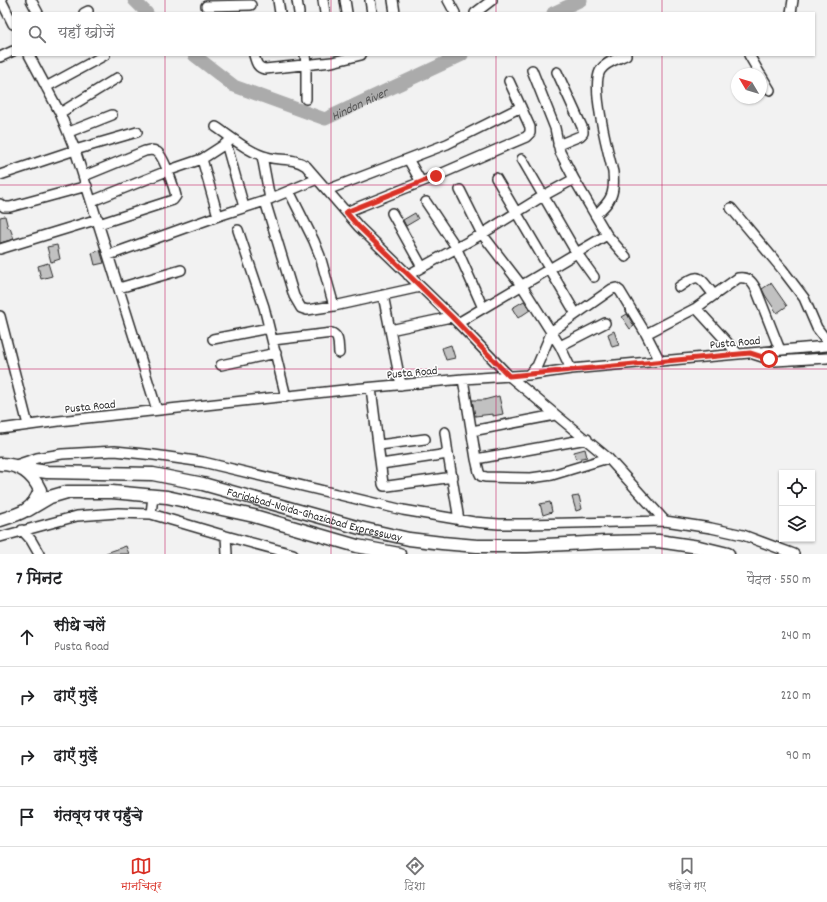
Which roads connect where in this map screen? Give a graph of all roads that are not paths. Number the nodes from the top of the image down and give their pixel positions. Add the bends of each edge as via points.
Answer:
1 (1, 0) edge
2 (31, 0) edge
3 (278, 0) edge
4 (297, 0) edge
5 (323, 0) edge
6 (344, 0) edge
7 (370, 0) edge
8 (448, 0) edge
9 (793, 0) edge
10 (396, 1) edge
11 (485, 2) edge
12 (206, 6) dead end
13 (250, 6) edge
14 (37, 12) edge
15 (280, 12) edge
16 (299, 12) edge
17 (325, 12) edge
18 (347, 12) edge
19 (371, 12) edge
20 (395, 12) edge
21 (454, 12) edge
22 (476, 12) edge
23 (791, 12) edge
24 (12, 22) edge
25 (12, 51) edge
26 (30, 56) edge
27 (103, 56) edge
28 (254, 56) edge
29 (348, 56) edge
30 (624, 56) edge
31 (750, 56) edge
32 (0, 57) edge
33 (331, 58) edge
34 (306, 60) edge
35 (757, 68) edge
36 (532, 70) dead end
37 (557, 72) dead end
38 (117, 78) dead end
39 (509, 81) dead end
40 (767, 85) edge
41 (46, 87) junction
42 (770, 90) dead end
43 (306, 99) dead end
44 (521, 107) junction
45 (60, 113) junction
46 (112, 115) dead end
47 (216, 127) dead end
48 (69, 132) junction
49 (137, 132) dead end
50 (230, 141) junction
51 (558, 144) junction
52 (75, 150) junction
53 (262, 156) junction
54 (202, 159) junction
55 (408, 159) junction
56 (522, 159) dead end
57 (168, 171) junction
58 (0, 175) edge
59 (84, 176) junction
60 (496, 178) dead end
61 (318, 179) junction
62 (574, 179) junction
63 (421, 182) junction
64 (87, 186) junction
65 (327, 190) junction
66 (460, 190) dead end
67 (288, 191) junction
68 (543, 196) junction
69 (267, 200) junction
70 (92, 201) junction
71 (426, 202) dead end
72 (0, 204) edge
73 (244, 207) junction
74 (731, 208) dead end
75 (346, 212) junction
76 (392, 213) dead end
77 (516, 213) junction
78 (595, 215) junction
79 (218, 216) junction
80 (99, 222) junction
81 (238, 230) dead end
82 (482, 234) junction
83 (607, 234) junction
84 (456, 248) junction
85 (0, 249) edge
86 (576, 252) junction
87 (109, 255) junction
88 (626, 257) dead end
89 (422, 267) junction
90 (181, 270) dead end
91 (550, 270) junction
92 (408, 275) junction
93 (594, 277) dead end
94 (522, 286) junction
95 (420, 287) junction
96 (679, 287) dead end
97 (119, 288) junction
98 (383, 295) junction
99 (714, 296) junction
100 (334, 306) junction
101 (484, 308) junction
102 (696, 308) junction
103 (576, 314) junction
104 (0, 316) edge
105 (455, 320) junction
106 (605, 323) dead end
107 (269, 328) junction
108 (390, 330) junction
109 (552, 331) junction
110 (646, 334) junction
111 (213, 339) dead end
112 (273, 340) junction
113 (827, 341) edge
114 (560, 346) junction
115 (827, 346) edge
116 (780, 350) junction
117 (276, 353) junction
118 (339, 353) dead end
119 (750, 353) junction
120 (738, 354) junction
121 (827, 358) edge
122 (660, 361) junction
123 (221, 365) dead end
124 (571, 369) junction
125 (528, 375) junction
126 (509, 376) junction
127 (463, 379) junction
128 (401, 385) junction
129 (371, 388) junction
130 (286, 396) junction
131 (157, 410) junction
132 (555, 414) junction
133 (28, 425) junction
134 (0, 428) edge
135 (472, 431) junction
136 (445, 432) dead end
137 (425, 439) dead end
138 (587, 439) junction
139 (378, 445) junction
140 (448, 454) junction
141 (608, 458) junction
142 (476, 459) junction
143 (0, 464) edge
144 (381, 464) junction
145 (18, 467) junction
146 (453, 477) junction
147 (153, 496) junction
148 (28, 510) junction
149 (150, 514) junction
150 (0, 520) edge
151 (459, 520) junction
152 (665, 521) junction
153 (22, 530) junction
154 (226, 536) junction
155 (0, 537) edge
156 (39, 554) edge
157 (227, 554) edge
158 (293, 554) edge
159 (399, 554) edge
160 (728, 554) edge
161 (794, 554) edge

1 - 24 street
2 - 14 street
3 - 15 street
4 - 16 street
5 - 17 street
6 - 18 street
7 - 19 street
8 - 21 street
9 - 23 street
10 - 20 street
11 - 22 street
12 - 13 street
25 - 32 street
26 - 41 street
27 - 41 street
28 - 34 street via 257,65 262,69
29 - 33 street
30 - 78 street via 607,63 600,70 597,79 597,94 614,185 613,193
31 - 35 street
33 - 34 street
34 - 43 street
36 - 51 street via 555,128
37 - 51 street via 584,132
38 - 45 street
39 - 44 street
40 - 42 street
41 - 45 street
44 - 55 street via 462,137
44 - 63 street via 530,127 530,133 526,137
45 - 48 street
46 - 48 street
47 - 50 street
48 - 52 street
49 - 52 street
50 - 53 street
50 - 54 street
50 - 73 street
51 - 62 street
52 - 58 street
52 - 59 street
53 - 61 street via 299,161
53 - 69 street
54 - 57 street
54 - 79 street
55 - 63 street
55 - 65 street
56 - 68 street
57 - 59 street via 160,154 156,150 151,150
57 - 70 street
57 - 80 street via 176,196 173,200
59 - 64 street
60 - 77 street
61 - 65 street
61 - 67 street
62 - 68 street
62 - 78 street
63 - 75 street
64 - 70 street
64 - 72 street via 10,207
65 - 75 street
66 - 82 street
67 - 69 street
67 - 100 street via 314,240
68 - 77 street
68 - 86 street
69 - 73 street
69 - 100 street via 297,303 307,310
70 - 80 street
71 - 84 street
73 - 79 street
74 - 113 street via 801,294 817,328
75 - 92 street
76 - 89 street
77 - 82 street
77 - 91 street
78 - 83 street
79 - 87 street
80 - 85 street
80 - 87 street
81 - 107 street
82 - 84 street
82 - 94 street
83 - 86 street
83 - 88 street
84 - 89 street
84 - 101 street
86 - 91 street
86 - 93 street
87 - 97 street
89 - 92 street
90 - 97 street
91 - 94 street
91 - 103 street
92 - 95 street
94 - 101 street
94 - 109 street
95 - 98 street
95 - 105 street
96 - 99 street via 697,277
97 - 131 street
98 - 100 street
98 - 108 street
99 - 102 street
99 - 116 street via 738,278 745,277 752,281
101 - 105 street
102 - 110 street
102 - 120 street
103 - 109 street
103 - 110 street via 616,288
104 - 133 street
105 - 108 street
105 - 126 street
106 - 114 street
107 - 111 street
107 - 112 street
108 - 128 street
109 - 114 street
109 - 125 street via 538,366
110 - 122 street
112 - 117 street
112 - 118 street via 332,333 338,339
114 - 124 street
115 - 116 street, Pusta Road
116 - 119 street, Pusta Road
117 - 123 street
117 - 130 street
119 - 120 street, Pusta Road
119 - 121 street via 775,361
120 - 122 street, Pusta Road
122 - 124 street, Pusta Road
124 - 125 street, Pusta Road
125 - 126 street, Pusta Road
126 - 127 street, Pusta Road
126 - 132 street
127 - 128 street, Pusta Road
127 - 135 street
128 - 129 street, Pusta Road
129 - 130 street, Pusta Road
129 - 139 street
130 - 131 street, Pusta Road
131 - 133 street, Pusta Road
132 - 135 street
132 - 138 street
133 - 134 street, Pusta Road
135 - 142 street
136 - 140 street
137 - 139 street
138 - 141 street
138 - 142 street
139 - 144 street
140 - 144 street
140 - 146 street
141 - 142 street via 552,475 531,478 481,476
141 - 152 street
143 - 145 main road, Faridabad-Noida-Ghaziabad Expressway
144 - 146 street via 381,480 384,486
145 - 148 main road via 30,474 40,490
145 - 151 street via 49,456 93,452 115,451 182,458 403,510
145 - 160 main road, Faridabad-Noida-Ghaziabad Expressway via 47,472 153,474 218,488 360,528 409,539 477,546 658,541
146 - 151 street
147 - 148 main road, Faridabad-Noida-Ghaziabad Expressway via 112,492 67,492 50,497
147 - 149 street
147 - 159 main road, Faridabad-Noida-Ghaziabad Expressway via 254,516 357,546
148 - 150 main road, Faridabad-Noida-Ghaziabad Expressway
149 - 153 street via 77,516
149 - 154 street
151 - 152 street via 499,524
152 - 161 street via 743,535
153 - 155 street
153 - 156 street
154 - 157 street
154 - 158 street

